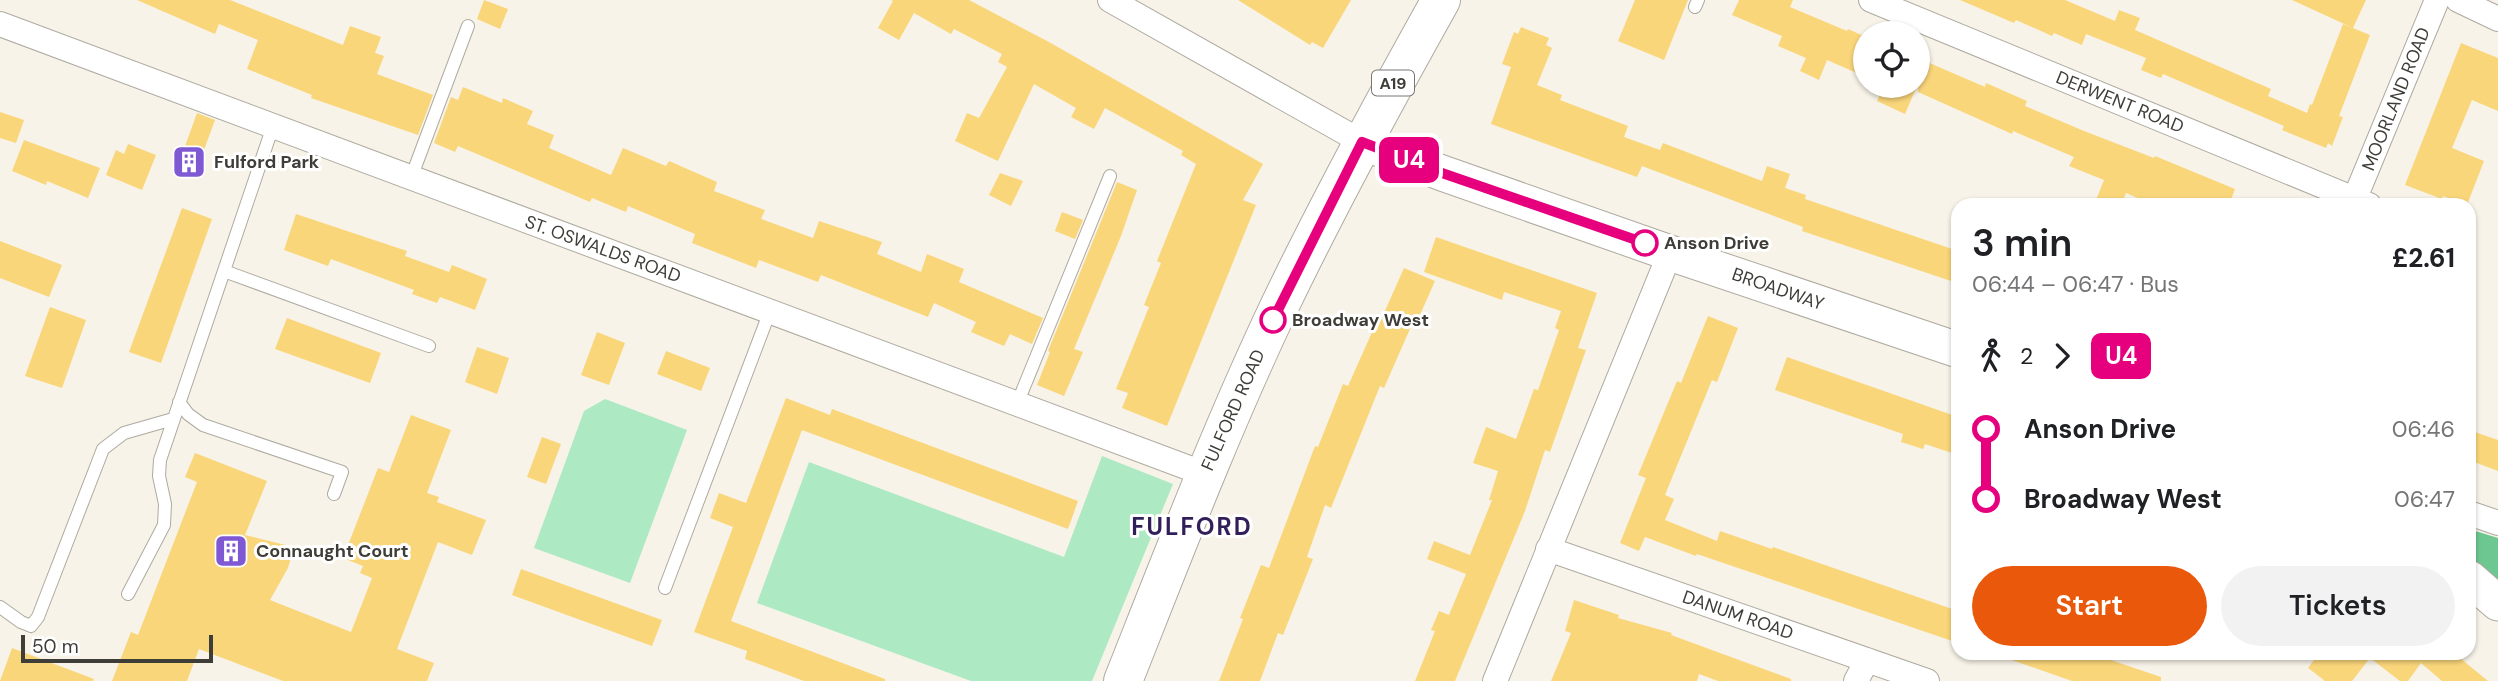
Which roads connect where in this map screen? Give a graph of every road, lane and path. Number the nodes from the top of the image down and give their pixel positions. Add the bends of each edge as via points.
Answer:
1 (1110, 0) edge
2 (1441, 0) edge
3 (1871, 0) edge
4 (2437, 0) edge
5 (2458, 0) edge
6 (2498, 19) edge
7 (0, 24) edge
8 (468, 26) dead end
9 (273, 126) junction
10 (1362, 142) junction
11 (1110, 176) dead end
12 (411, 178) junction
13 (2352, 198) edge
14 (2363, 198) edge
15 (1670, 253) junction
16 (224, 271) junction
17 (770, 311) junction
18 (429, 346) dead end
19 (1951, 348) edge
20 (178, 402) junction
21 (1017, 404) junction
22 (173, 419) junction
23 (1205, 474) junction
24 (334, 494) dead end
25 (2476, 515) edge
26 (2498, 523) edge
27 (1548, 549) junction
28 (665, 589) dead end
29 (128, 594) dead end
30 (0, 607) edge
31 (1861, 670) edge
32 (1123, 681) edge
33 (1495, 681) edge
34 (1927, 681) edge

1 - 10 street
2 - 10 main road, FULFORD ROAD / A19
3 - 13 street, DERWENT ROAD
4 - 14 street, MOORLAND ROAD
5 - 6 street
7 - 9 street, ST. OSWALDS ROAD
8 - 12 lane
9 - 12 street, ST. OSWALDS ROAD
9 - 16 lane
10 - 15 street, BROADWAY
10 - 23 main road, FULFORD ROAD / A19 via 1279,307
11 - 21 lane
12 - 17 street, ST. OSWALDS ROAD
15 - 19 street, BROADWAY
15 - 27 street
16 - 18 lane
16 - 20 lane
17 - 21 street, ST. OSWALDS ROAD
17 - 28 lane
20 - 22 lane
20 - 24 lane via 203,425 342,472
21 - 23 street, ST. OSWALDS ROAD
22 - 29 lane via 160,460 164,525
22 - 30 lane via 124,433 103,449 31,626
23 - 32 main road, FULFORD ROAD / A19
25 - 26 street
27 - 31 street, DANUM ROAD
27 - 33 street
31 - 34 street, DANUM ROAD

